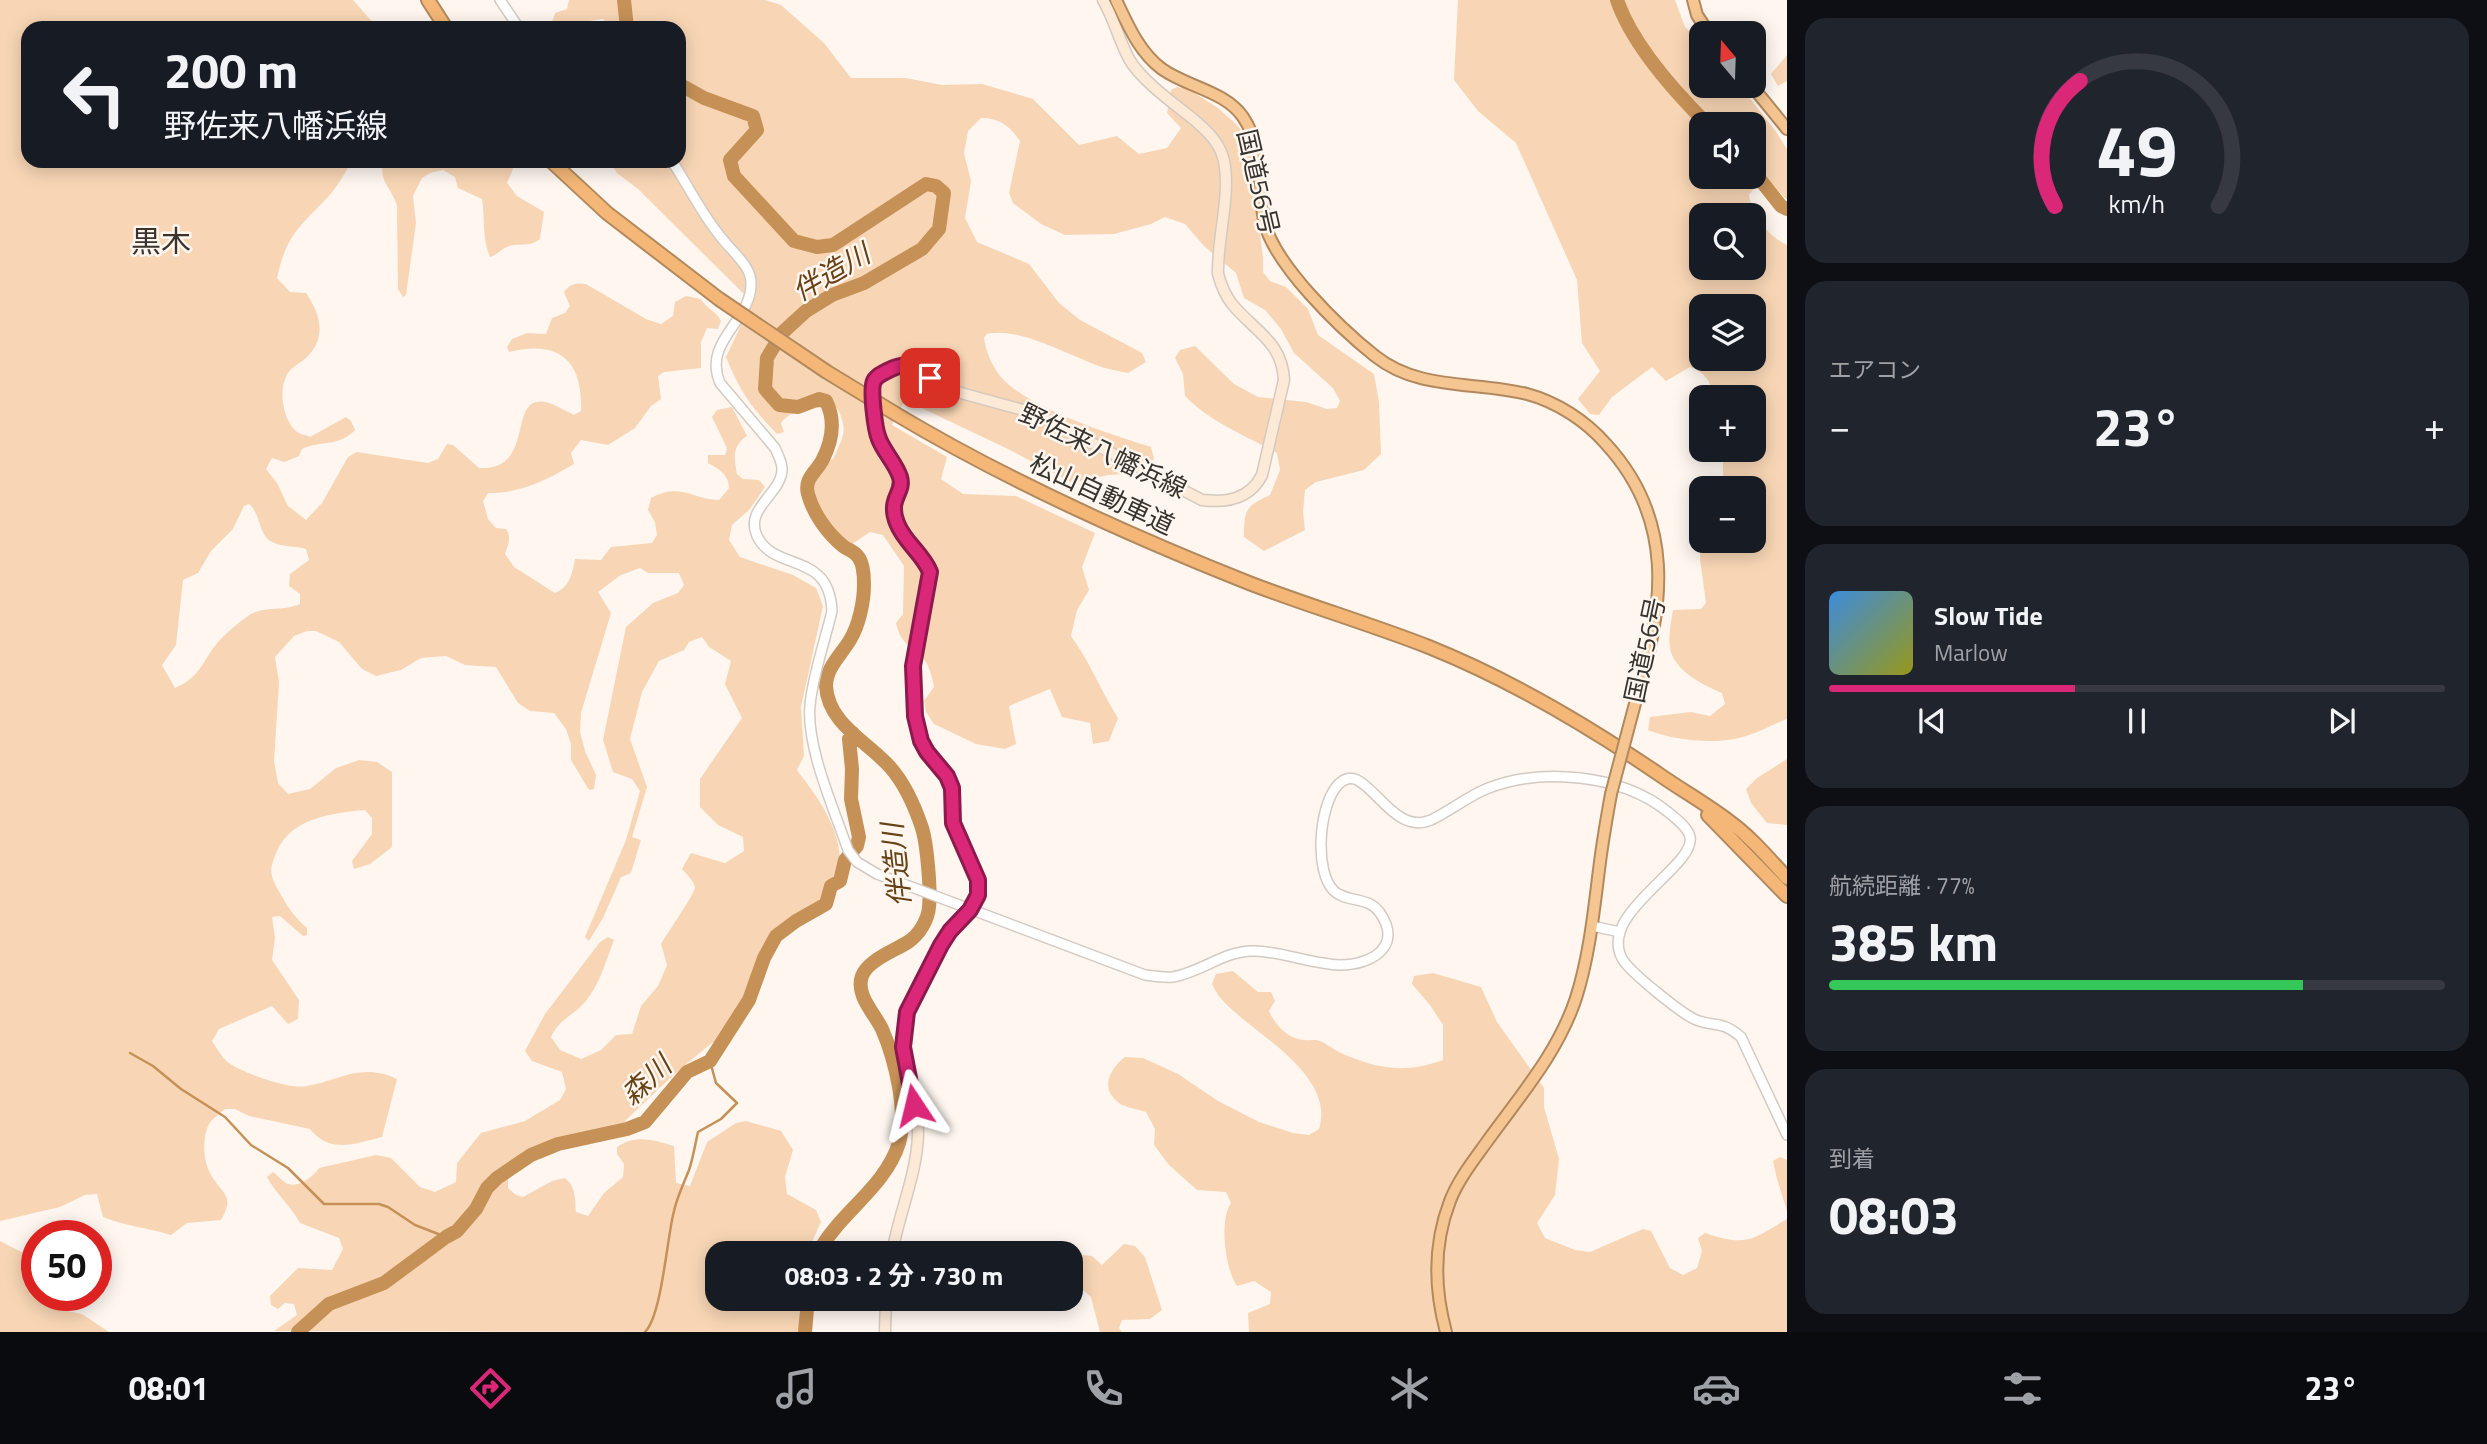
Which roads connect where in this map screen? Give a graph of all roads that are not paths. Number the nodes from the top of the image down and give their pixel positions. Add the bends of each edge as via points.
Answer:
1 (428, 0) edge
2 (500, 0) edge
3 (1103, 0) edge
4 (1116, 0) edge
5 (1693, 0) edge
6 (442, 21) edge
7 (514, 21) edge
8 (1701, 21) edge
9 (1762, 98) edge
10 (1787, 129) edge
11 (559, 168) edge
12 (676, 168) edge
13 (1679, 789) junction
14 (1787, 878) edge
15 (1787, 896) edge
16 (970, 910) junction
17 (1592, 926) junction
18 (1620, 932) junction
19 (1787, 1135) edge
20 (895, 1241) edge
21 (886, 1311) edge
22 (885, 1332) edge
23 (1446, 1332) edge

1 - 6 highway
2 - 7 street
3 - 16 main road, 野佐来八幡浜線 via 1129,60 1219,146 1226,181 1218,274 1231,303 1279,355 1283,380 1256,487 1243,496 1218,502 1202,500 1034,413 950,390 911,366 893,368 873,383 878,438 900,478 892,511 898,528 930,572 913,666 915,716 921,741 952,788 953,823 978,880 978,895
4 - 17 highway, 国道56号, bridge via 1148,57 1164,71 1228,103 1242,116 1258,155 1270,242 1286,268 1351,335 1403,374 1497,387 1560,407 1594,431 1636,484 1653,523 1658,567 1656,620 1611,794
5 - 8 highway
9 - 10 highway
11 - 13 highway, 松山自動車道, bridge via 607,213 719,299 948,445 1166,550 1493,675 1556,709
12 - 16 street via 713,230 748,269 752,282 749,297 719,348 716,373 780,458 780,480 762,503 755,532 769,550 808,567 825,582 831,596 810,726 848,850 877,874
13 - 14 highway, 松山自動車道 via 1732,824
13 - 15 highway, 松山自動車道
16 - 18 street via 1145,975 1172,977 1254,951 1356,964 1380,954 1387,937 1376,908 1334,891 1326,878 1321,848 1324,810 1338,784 1362,782 1395,816 1413,824 1430,820 1487,789 1534,778 1569,776 1646,797 1690,836 1684,858 1654,884
16 - 20 main road via 941,945 905,1021 903,1047 918,1133
17 - 18 street
17 - 23 highway, 国道56号 via 1575,1000 1538,1074 1470,1165 1450,1200 1436,1266
18 - 19 street via 1623,960 1678,1010 1697,1020 1729,1026 1741,1037
21 - 22 main road

